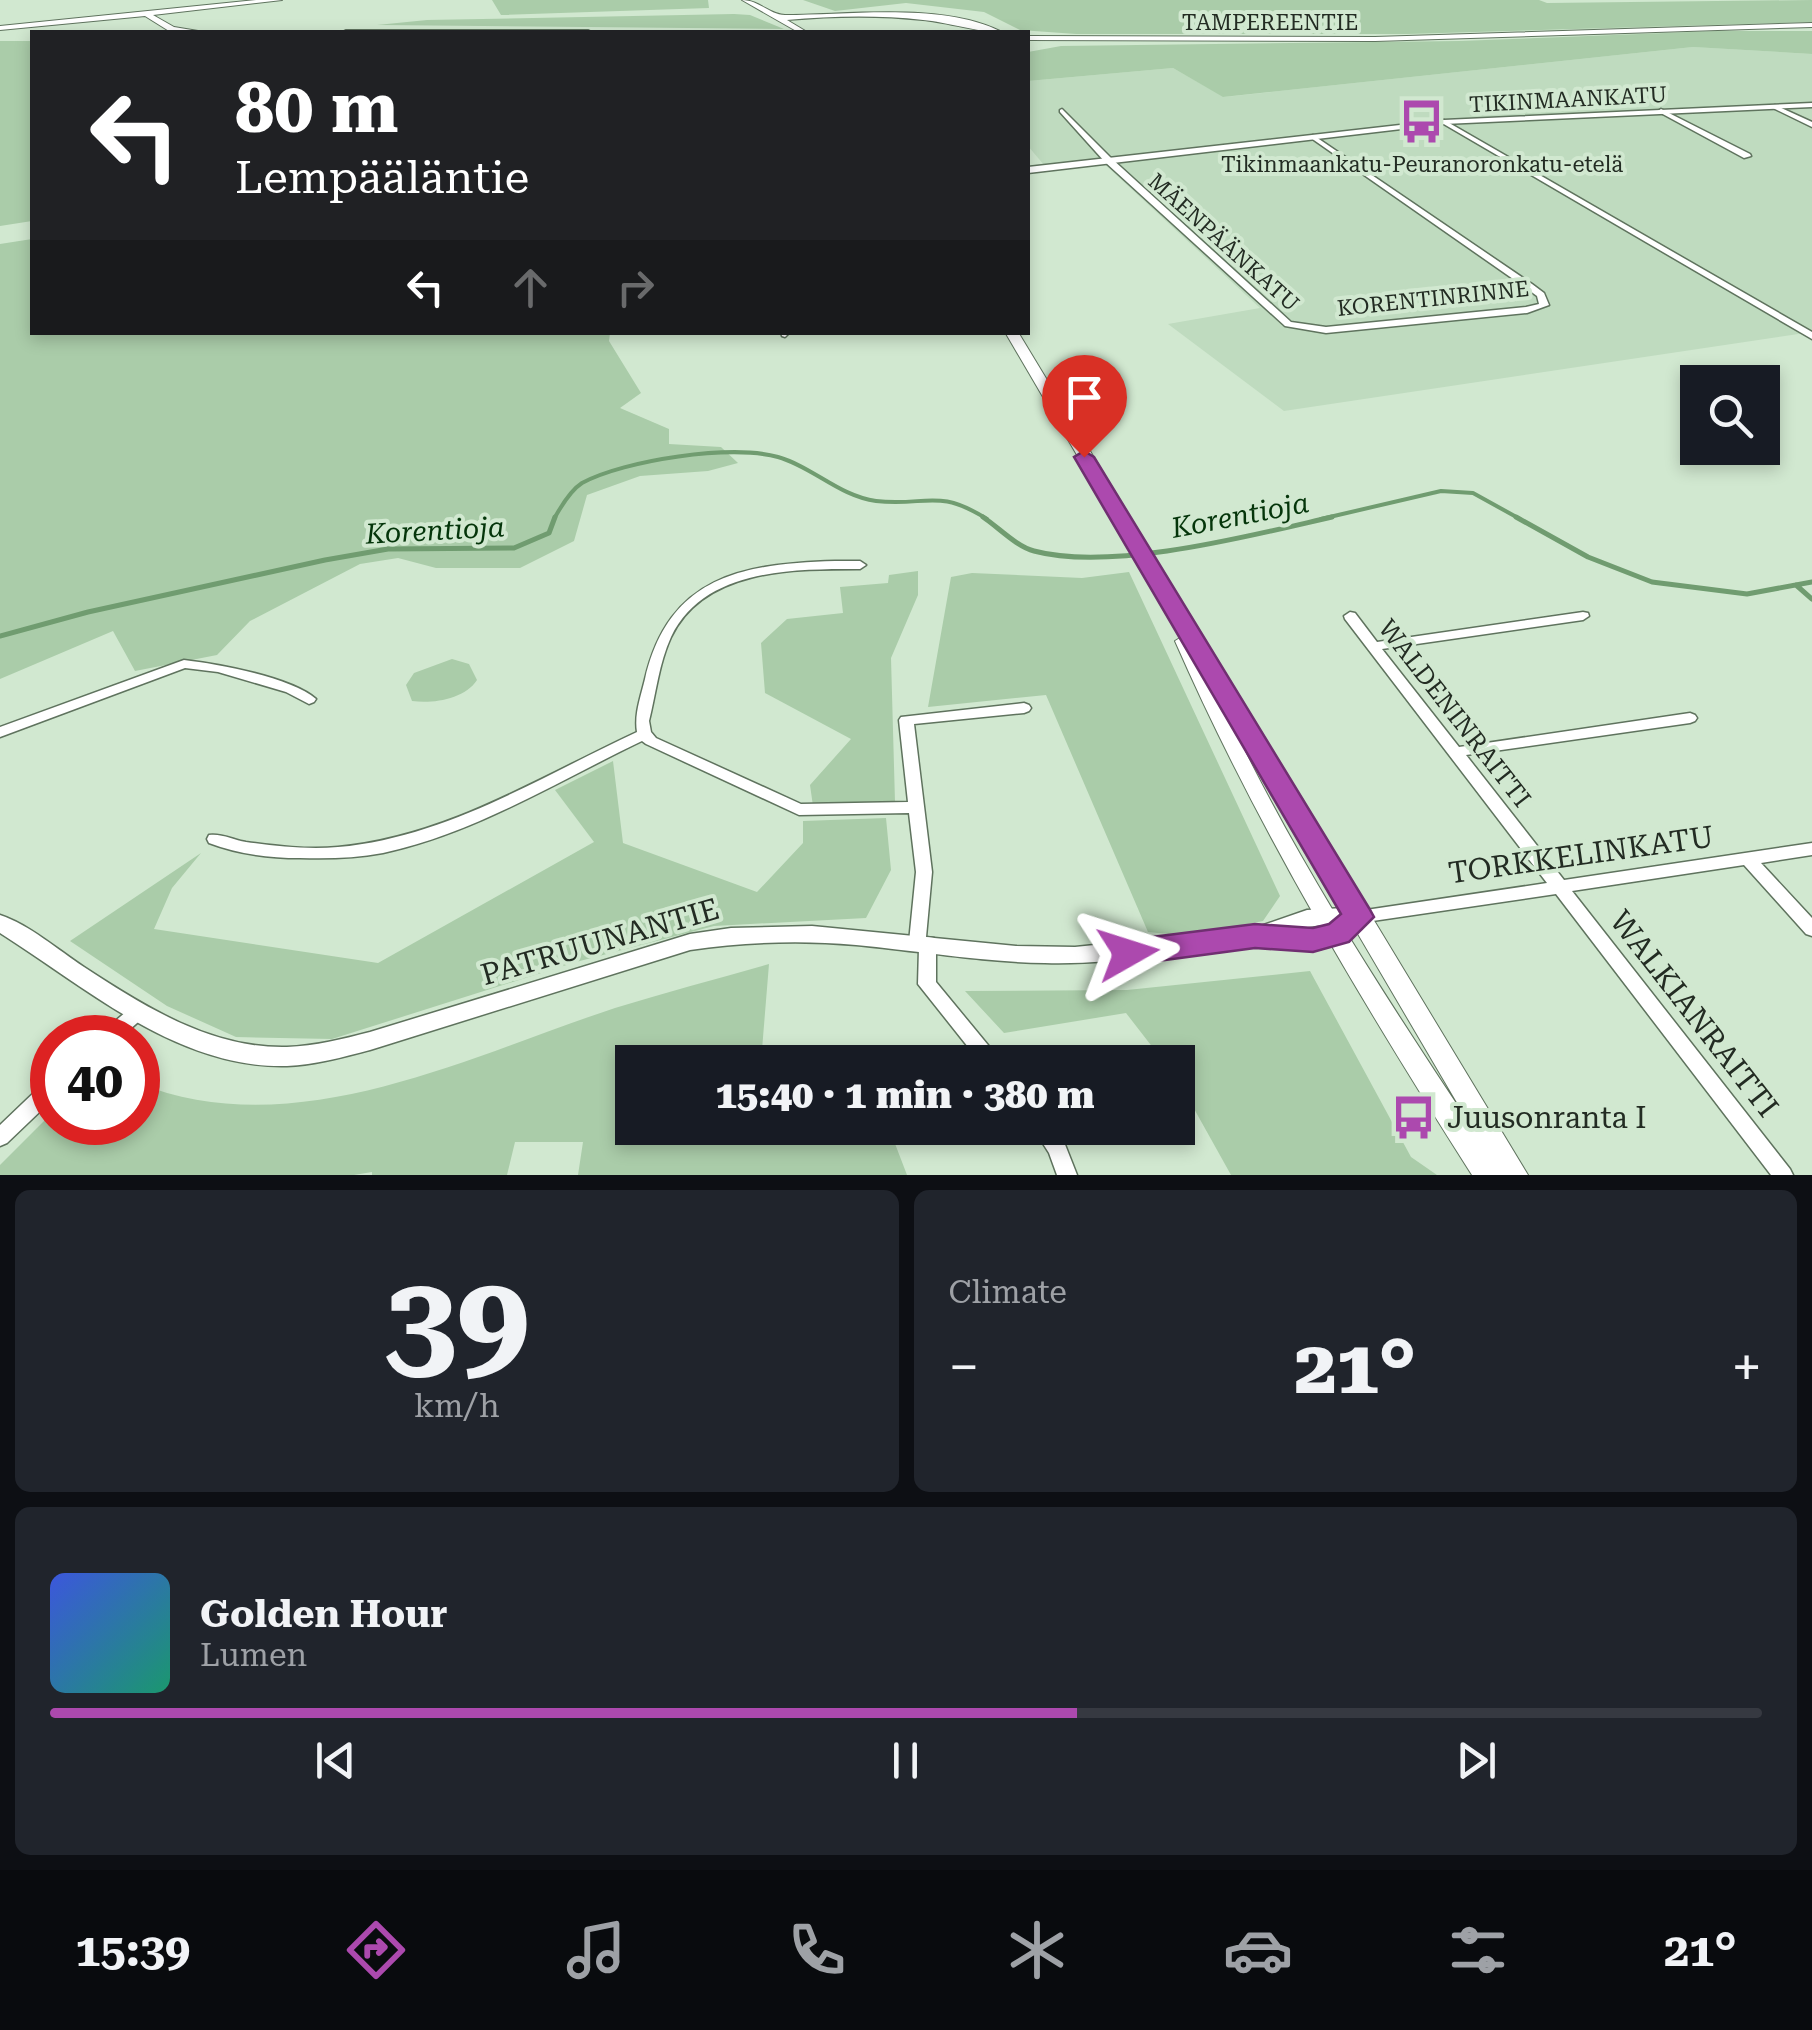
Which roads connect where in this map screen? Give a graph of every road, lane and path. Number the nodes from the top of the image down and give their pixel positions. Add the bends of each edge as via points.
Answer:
1 (278, 0) edge
2 (746, 0) edge
3 (156, 18) junction
4 (782, 20) junction
5 (1812, 25) edge
6 (0, 28) edge
7 (983, 29) edge
8 (194, 30) edge
9 (800, 30) edge
10 (1030, 39) edge
11 (1030, 39) edge
12 (1072, 39) junction
13 (1812, 105) edge
14 (1774, 106) junction
15 (1062, 112) dead end
16 (1661, 112) junction
17 (1444, 122) junction
18 (1812, 125) edge
19 (1313, 137) junction
20 (1747, 156) dead end
21 (1108, 160) junction
22 (1030, 170) edge
23 (1326, 330) joint
24 (1013, 335) edge
25 (1812, 336) edge
26 (860, 565) dead end
27 (1164, 595) junction
28 (1350, 616) dead end
29 (1583, 616) dead end
30 (1374, 646) junction
31 (309, 699) dead end
32 (1024, 708) dead end
33 (1690, 718) dead end
34 (0, 732) edge
35 (644, 734) junction
36 (1456, 752) junction
37 (914, 807) junction
38 (215, 839) dead end
39 (1812, 849) edge
40 (1748, 858) junction
41 (1560, 886) junction
42 (1326, 913) junction
43 (1358, 917) junction
44 (0, 923) edge
45 (1812, 929) edge
46 (1338, 934) junction
47 (1255, 936) junction
48 (923, 942) junction
49 (139, 1011) junction
50 (134, 1015) edge
51 (977, 1045) edge
52 (30, 1109) edge
53 (0, 1137) edge
54 (1056, 1145) edge
55 (1067, 1175) edge
56 (1487, 1175) edge
57 (1514, 1175) edge
58 (1784, 1175) edge

1 - 3 main road
2 - 4 main road
3 - 6 main road
3 - 8 main road
4 - 7 main road via 938,18
4 - 9 main road
5 - 12 main road, TAMPEREENTIE via 1408,38
10 - 12 main road, TAMPEREENTIE
11 - 12 main road
13 - 14 street, TIKINMAANKATU
14 - 16 street, TIKINMAANKATU
14 - 18 street
15 - 21 street, MÄENPÄÄNKATU
16 - 17 street, TIKINMAANKATU
16 - 20 street
17 - 19 street, TIKINMAANKATU
17 - 25 street
19 - 21 street, TIKINMAANKATU
19 - 23 street, KORENTINRINNE via 1529,286 1544,305
21 - 22 street, TIKINMAANKATU
21 - 23 street, MÄENPÄÄNKATU via 1278,318
24 - 27 main road
26 - 35 street via 742,574 690,604 670,626
27 - 42 main road via 1233,746
27 - 43 main road
28 - 30 street, WALDENINRAITTI
29 - 30 street
30 - 36 street, WALDENINRAITTI
31 - 34 street via 219,668 184,664
32 - 37 street via 906,720
33 - 36 street
35 - 37 street via 799,810
35 - 38 street via 440,833 320,855
36 - 41 street, WALDENINRAITTI
37 - 48 street via 924,872
39 - 40 street, TORKKELINKATU
40 - 41 street, TORKKELINKATU
40 - 45 street
41 - 43 street, TORKKELINKATU
41 - 58 street, WALKIANRAITTI
42 - 43 street, PATRUUNANTIE
42 - 46 main road
42 - 47 street, PATRUUNANTIE
43 - 46 street
43 - 57 main road
44 - 49 street, PATRUUNANTIE
46 - 47 street, PATRUUNANTIE via 1313,940
46 - 56 main road
47 - 48 street, PATRUUNANTIE via 1084,956
48 - 49 street, PATRUUNANTIE via 731,934 318,1054 226,1051
48 - 51 street via 927,984
49 - 50 street
52 - 53 street
54 - 55 street

